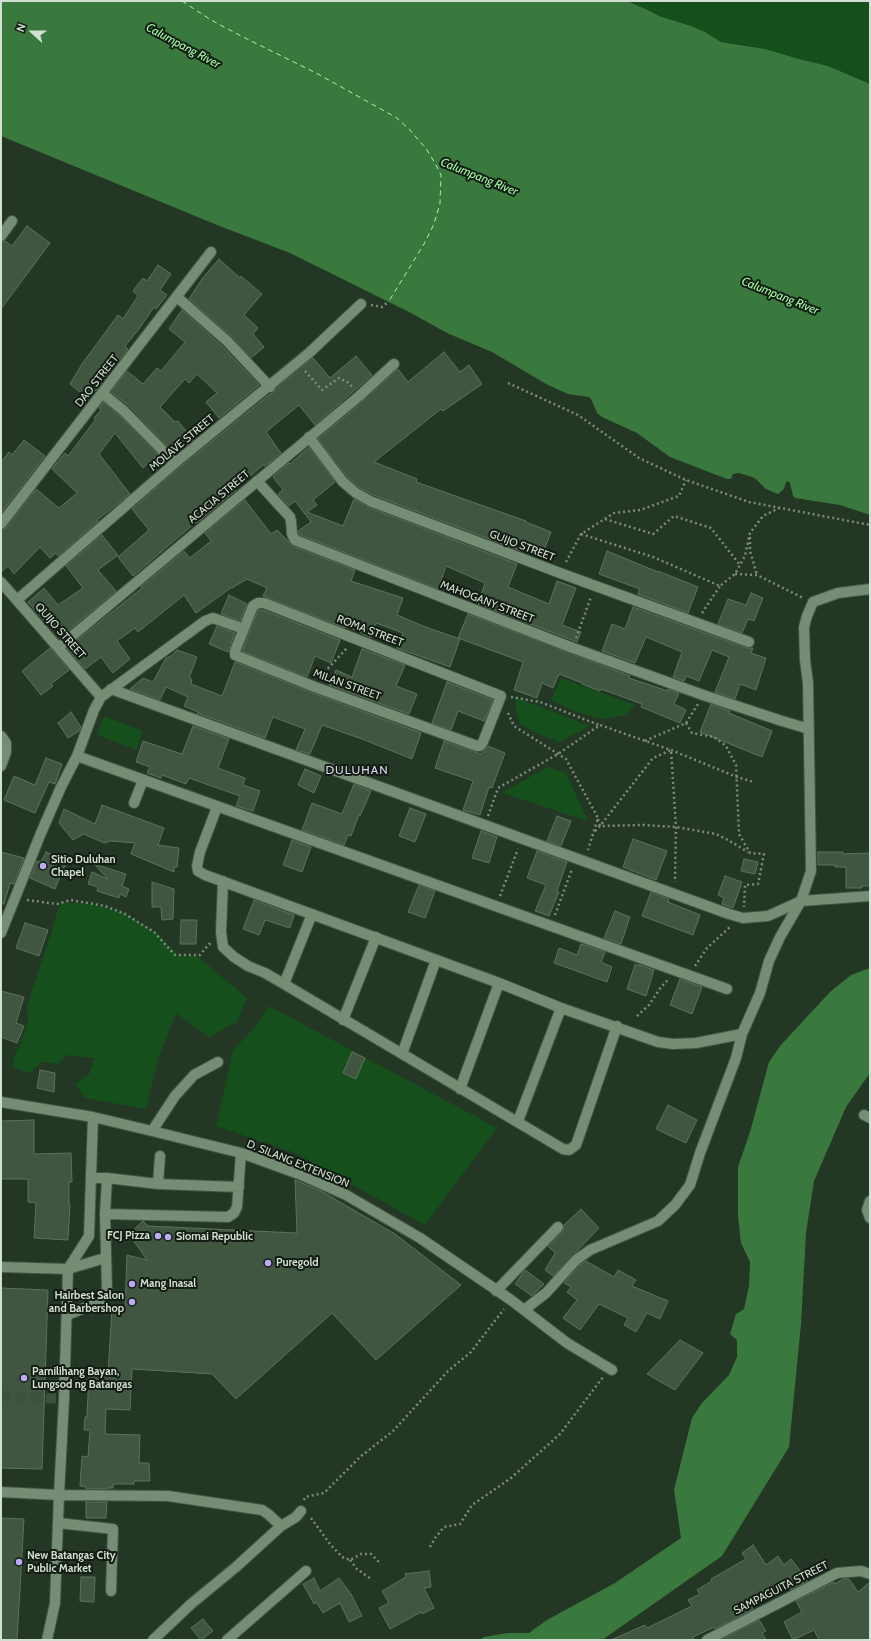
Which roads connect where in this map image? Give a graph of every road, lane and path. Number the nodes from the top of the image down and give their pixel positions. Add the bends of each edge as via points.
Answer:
1 (12, 222) dead end
2 (1, 236) edge
3 (211, 252) dead end
4 (177, 297) junction
5 (388, 301) dead end
6 (361, 304) dead end
7 (382, 306) dead end
8 (298, 363) junction
9 (394, 364) dead end
10 (508, 383) dead end
11 (270, 387) junction
12 (103, 394) junction
13 (358, 397) junction
14 (309, 437) junction
15 (175, 463) junction
16 (686, 480) junction
17 (257, 481) junction
18 (779, 508) junction
19 (605, 519) junction
20 (1, 524) edge
21 (870, 525) edge
22 (750, 533) junction
23 (581, 534) junction
24 (740, 565) junction
25 (560, 573) junction
26 (735, 574) junction
27 (757, 576) junction
28 (1, 582) edge
29 (595, 585) junction
30 (720, 586) junction
31 (870, 589) edge
32 (17, 600) junction
33 (813, 602) junction
34 (696, 622) junction
35 (244, 629) junction
36 (354, 638) junction
37 (749, 642) dead end
38 (59, 647) junction
39 (572, 648) junction
40 (315, 687) junction
41 (111, 689) junction
42 (703, 695) junction
43 (501, 696) junction
44 (101, 697) junction
45 (686, 723) junction
46 (600, 725) junction
47 (809, 728) junction
48 (1, 736) edge
49 (645, 741) junction
50 (671, 750) junction
51 (558, 754) junction
52 (77, 756) junction
53 (1, 766) edge
54 (737, 777) junction
55 (143, 780) junction
56 (754, 782) dead end
57 (134, 803) dead end
58 (217, 807) junction
59 (598, 818) junction
60 (485, 826) junction
61 (600, 826) junction
62 (676, 827) junction
63 (594, 830) junction
64 (522, 839) junction
65 (750, 853) junction
66 (580, 860) junction
67 (223, 881) junction
68 (675, 895) junction
69 (870, 896) edge
70 (15, 898) junction
71 (801, 901) junction
72 (496, 907) junction
73 (312, 914) junction
74 (743, 918) junction
75 (551, 926) junction
76 (1, 932) edge
77 (376, 937) junction
78 (223, 947) junction
79 (436, 960) junction
80 (689, 976) junction
81 (499, 983) junction
82 (284, 984) junction
83 (727, 990) dead end
84 (561, 1008) junction
85 (637, 1016) dead end
86 (344, 1020) junction
87 (617, 1026) junction
88 (742, 1034) junction
89 (402, 1054) junction
90 (218, 1062) dead end
91 (460, 1089) junction
92 (1, 1102) edge
93 (93, 1117) junction
94 (518, 1121) junction
95 (152, 1131) junction
96 (241, 1153) junction
97 (160, 1156) dead end
98 (91, 1178) junction
99 (107, 1178) junction
100 (158, 1184) junction
101 (239, 1187) junction
102 (870, 1201) edge
103 (105, 1214) junction
104 (870, 1218) edge
105 (558, 1227) dead end
106 (105, 1258) junction
107 (1, 1267) edge
108 (68, 1269) junction
109 (496, 1291) junction
110 (511, 1300) junction
111 (524, 1310) junction
112 (67, 1314) junction
113 (612, 1370) joint
114 (1, 1492) edge
115 (58, 1495) junction
116 (301, 1511) junction
117 (58, 1523) junction
118 (281, 1526) junction
119 (430, 1547) dead end
120 (350, 1560) junction
121 (382, 1564) dead end
122 (306, 1571) dead end
123 (870, 1574) edge
124 (371, 1579) dead end
125 (111, 1591) dead end
126 (47, 1640) edge
127 (153, 1640) edge
128 (227, 1640) edge
129 (707, 1640) edge

1 - 2 street
3 - 4 street, DAO STREET
4 - 11 street via 227,341
4 - 12 street, DAO STREET
5 - 7 path
6 - 8 street, MOLAVE STREET
8 - 11 street, MOLAVE STREET
8 - 13 path via 322,390 339,378 349,383
9 - 13 street, ACACIA STREET
10 - 16 path via 578,415 639,458
11 - 15 street, MOLAVE STREET
12 - 15 street via 124,410
12 - 20 street, DAO STREET
13 - 14 street, ACACIA STREET
14 - 17 street, ACACIA STREET
14 - 25 street, GUIJO STREET via 343,482 370,501
15 - 32 street, MOLAVE STREET
16 - 18 path via 749,502
16 - 19 path via 679,496 640,510 614,513
17 - 38 street, ACACIA STREET
17 - 39 street, MAHOGANY STREET via 290,517 295,540
18 - 21 path
18 - 22 path via 763,516
19 - 23 path
19 - 24 path via 653,534 674,516 711,528
22 - 24 path via 745,556
22 - 27 path via 750,551
23 - 25 path
23 - 30 path via 653,557
24 - 26 path
25 - 29 street, GUIJO STREET
26 - 27 path
26 - 30 path
27 - 33 path
28 - 32 street, QUIJO STREET
29 - 34 street, GUIJO STREET
29 - 39 path
30 - 34 path
31 - 33 street via 838,593
32 - 38 street, QUIJO STREET
33 - 47 street via 804,627
34 - 37 street, GUIJO STREET
35 - 36 street, ROMA STREET via 253,606 264,603
35 - 40 street, MILAN STREET via 235,655
35 - 41 street via 210,619
36 - 40 path via 322,674
36 - 43 street, ROMA STREET
38 - 44 street, QUIJO STREET
39 - 42 street, MAHOGANY STREET
40 - 43 street, MILAN STREET via 477,746 483,742
41 - 44 street
41 - 60 street
42 - 45 path
42 - 47 street, MAHOGANY STREET
43 - 46 path via 540,702
43 - 51 path via 514,726
44 - 52 street
45 - 49 path
45 - 54 path via 692,733 714,737 726,746 736,765
46 - 49 path
46 - 51 path
47 - 71 street via 811,871
48 - 53 street via 6,743
49 - 50 path
50 - 54 path
50 - 61 path via 653,758
50 - 62 path
51 - 59 path via 566,759
51 - 60 path via 498,788
52 - 55 street
52 - 70 street via 61,787
54 - 56 path
54 - 65 path via 739,834
55 - 57 street
55 - 58 street
58 - 67 street via 200,852 198,871
58 - 72 street
59 - 61 path
59 - 63 path
60 - 64 street
61 - 62 path
61 - 63 path
62 - 65 path via 716,834
62 - 68 path
63 - 66 path
64 - 66 street
64 - 72 path
65 - 74 path via 764,854 758,884 745,885
66 - 68 street
66 - 75 path
67 - 73 street
67 - 78 street
68 - 74 street
69 - 71 street
70 - 76 street
70 - 78 path via 57,904 72,900 105,906 125,914 154,932 175,955 200,956 209,944
71 - 74 street via 768,916
71 - 88 street via 769,961 760,993
72 - 75 street
73 - 77 street
73 - 82 street
74 - 80 path via 707,948
75 - 80 street
77 - 79 street
77 - 86 street
78 - 82 street via 248,966
79 - 81 street
79 - 89 street
80 - 83 street
80 - 85 path via 671,977
81 - 84 street
81 - 91 street
82 - 86 street
84 - 87 street
84 - 94 street
86 - 89 street
87 - 88 street via 658,1042 674,1044 696,1043
87 - 94 street via 576,1145 569,1150 563,1149
88 - 111 street via 736,1058 690,1185 676,1205 658,1221 590,1250 576,1260 551,1288
89 - 91 street
90 - 95 street via 194,1076 175,1096
91 - 94 street
92 - 93 street, D. SILANG EXTENSION
93 - 95 street, D. SILANG EXTENSION
93 - 98 street
95 - 96 street, D. SILANG EXTENSION
96 - 101 street
96 - 109 street, D. SILANG EXTENSION via 299,1174 346,1195 420,1238
97 - 100 street
98 - 99 street
98 - 108 street via 89,1236
99 - 100 street
99 - 103 street
100 - 101 street
101 - 103 street via 237,1207 234,1213 228,1216
102 - 104 street via 867,1210
103 - 106 street
105 - 109 street
106 - 108 street
106 - 112 street via 105,1297 102,1301
107 - 108 street
108 - 112 street
109 - 110 street, D. SILANG EXTENSION
110 - 111 street, D. SILANG EXTENSION
110 - 116 path via 472,1352 448,1371 393,1431 324,1493 305,1496
111 - 113 street, D. SILANG EXTENSION via 567,1343
112 - 115 street
113 - 119 path via 605,1374 560,1434 511,1478 472,1505 460,1524 444,1527
114 - 115 street
115 - 117 street
115 - 118 street via 168,1496 233,1504 262,1510
116 - 118 street
116 - 120 path via 312,1519 330,1544
117 - 125 street via 113,1529
117 - 126 street via 55,1603
118 - 127 street
120 - 121 path via 361,1554 371,1554
120 - 124 path
122 - 128 street
123 - 129 street, SAMPAGUITA STREET via 861,1571 837,1573

